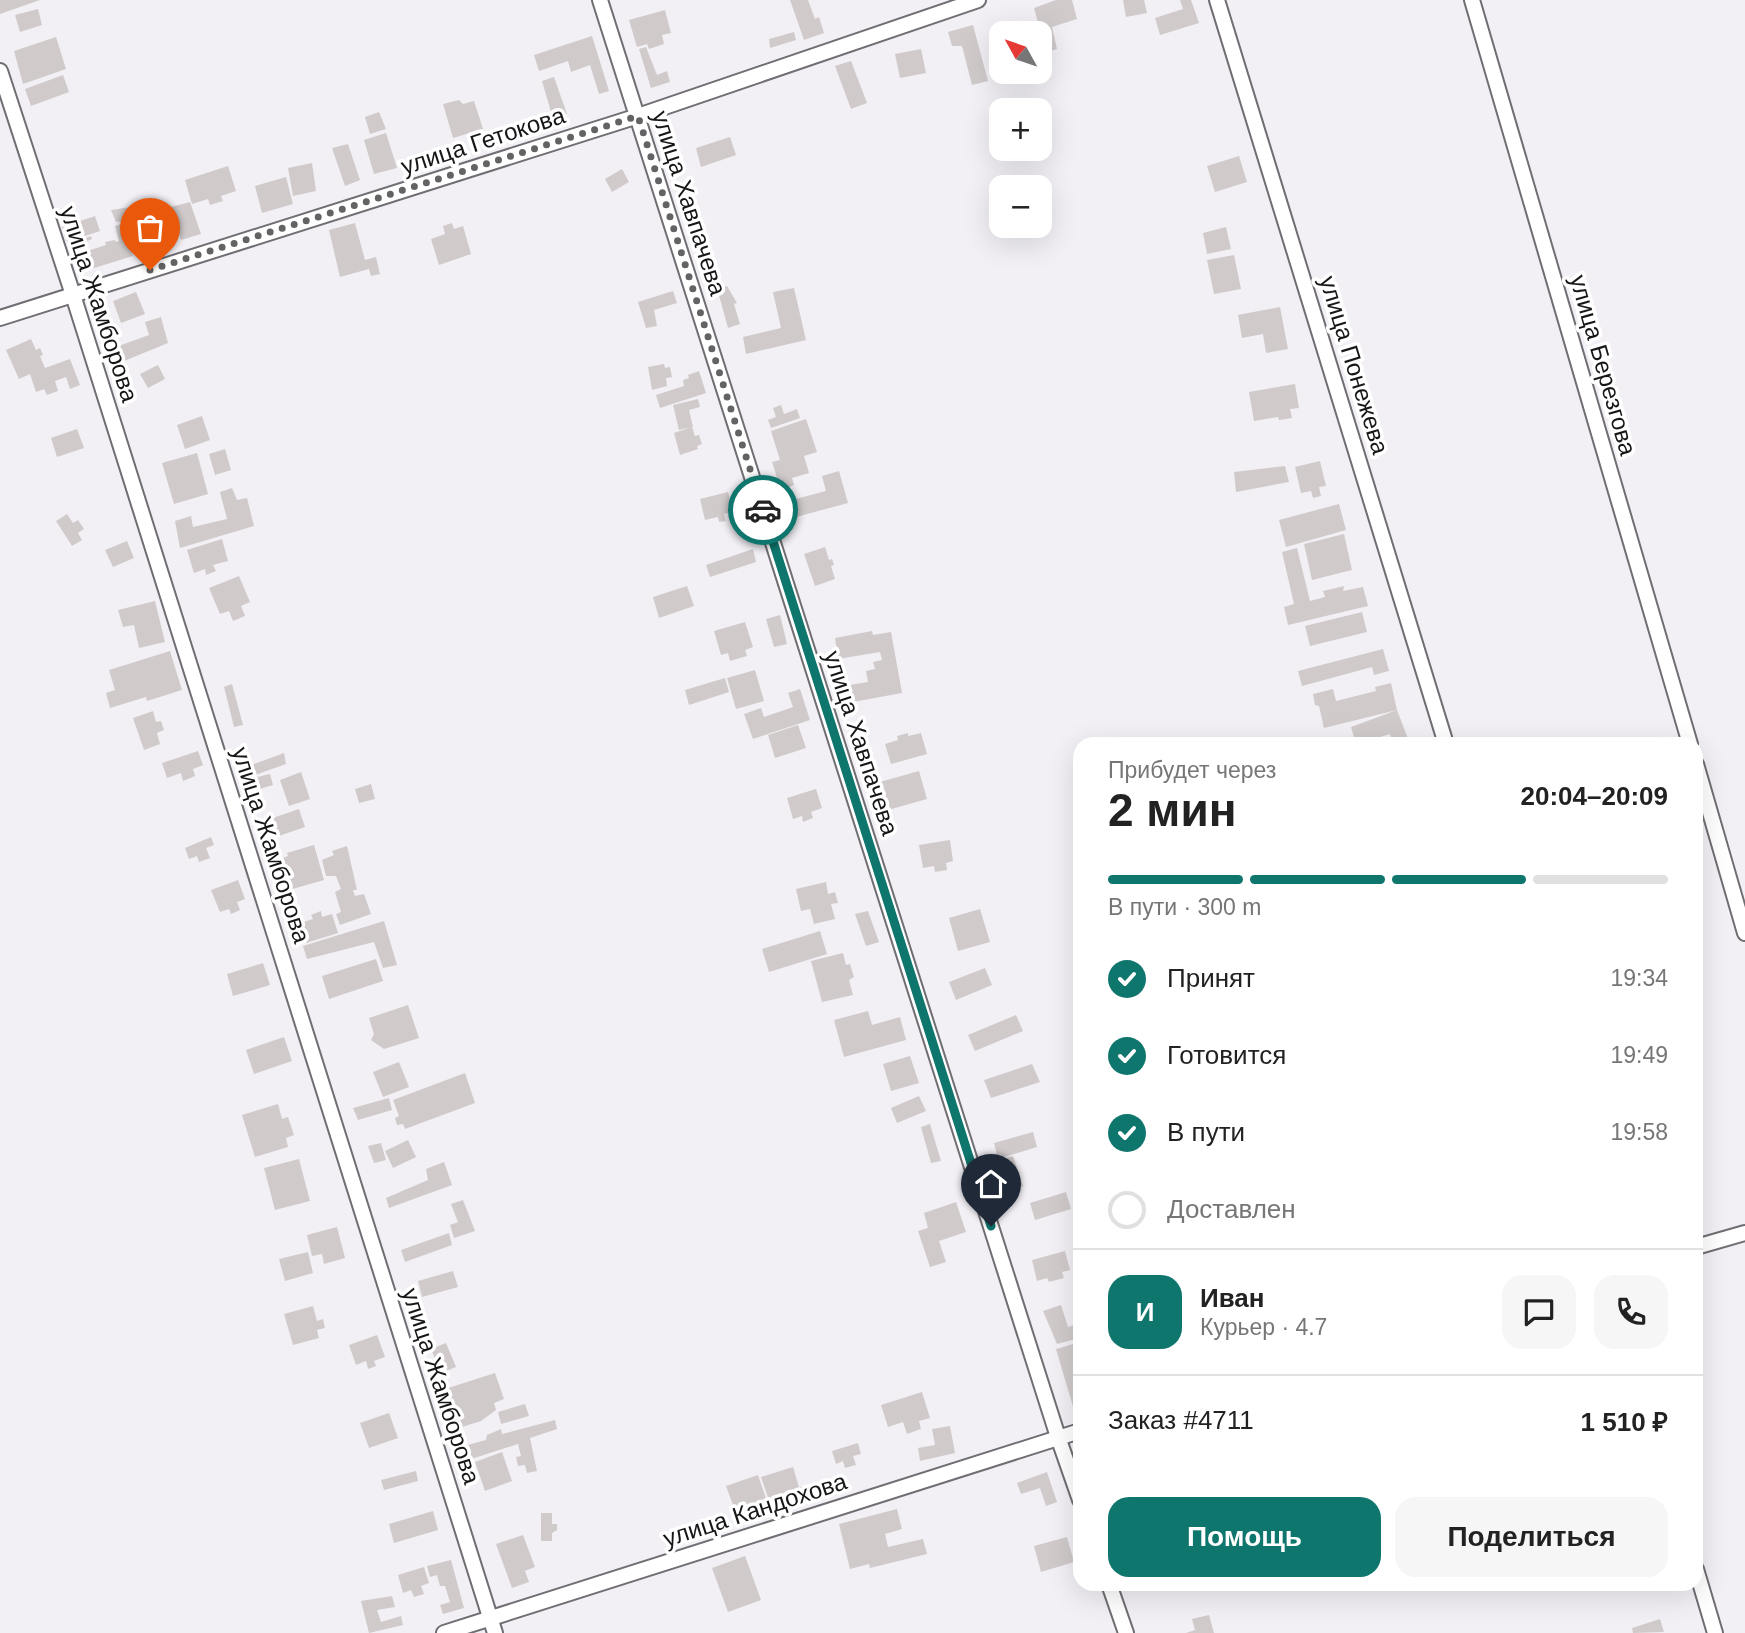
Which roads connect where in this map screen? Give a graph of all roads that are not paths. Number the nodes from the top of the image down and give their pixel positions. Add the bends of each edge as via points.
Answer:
1 (600, 0) edge
2 (978, 0) edge
3 (1217, 0) edge
4 (1472, 0) edge
5 (0, 71) edge
6 (638, 116) junction
7 (73, 295) junction
8 (0, 318) edge
9 (1445, 737) edge
10 (1688, 737) edge
11 (1703, 788) edge
12 (1745, 933) edge
13 (1745, 1233) edge
14 (1703, 1245) edge
15 (1073, 1432) edge
16 (1058, 1437) junction
17 (1073, 1480) edge
18 (1111, 1591) edge
19 (1702, 1591) edge
20 (491, 1618) junction
21 (444, 1633) edge
22 (495, 1633) edge
23 (1126, 1633) edge
24 (1714, 1633) edge

1 - 6 street, улица Хавпачева
2 - 6 street, улица Гетокова
3 - 9 street, улица Понежева
4 - 10 street, улица Березгова
5 - 7 street, улица Жамборова
6 - 7 street, улица Гетокова
6 - 16 street, улица Хавпачева
7 - 8 street, улица Гетокова
7 - 20 street, улица Жамборова
11 - 12 street
13 - 14 street
15 - 16 street, улица Кандохова
16 - 17 street, улица Хавпачева
16 - 20 street, улица Кандохова
18 - 23 street
19 - 24 street
20 - 21 street, улица Кандохова
20 - 22 street, улица Жамборова

